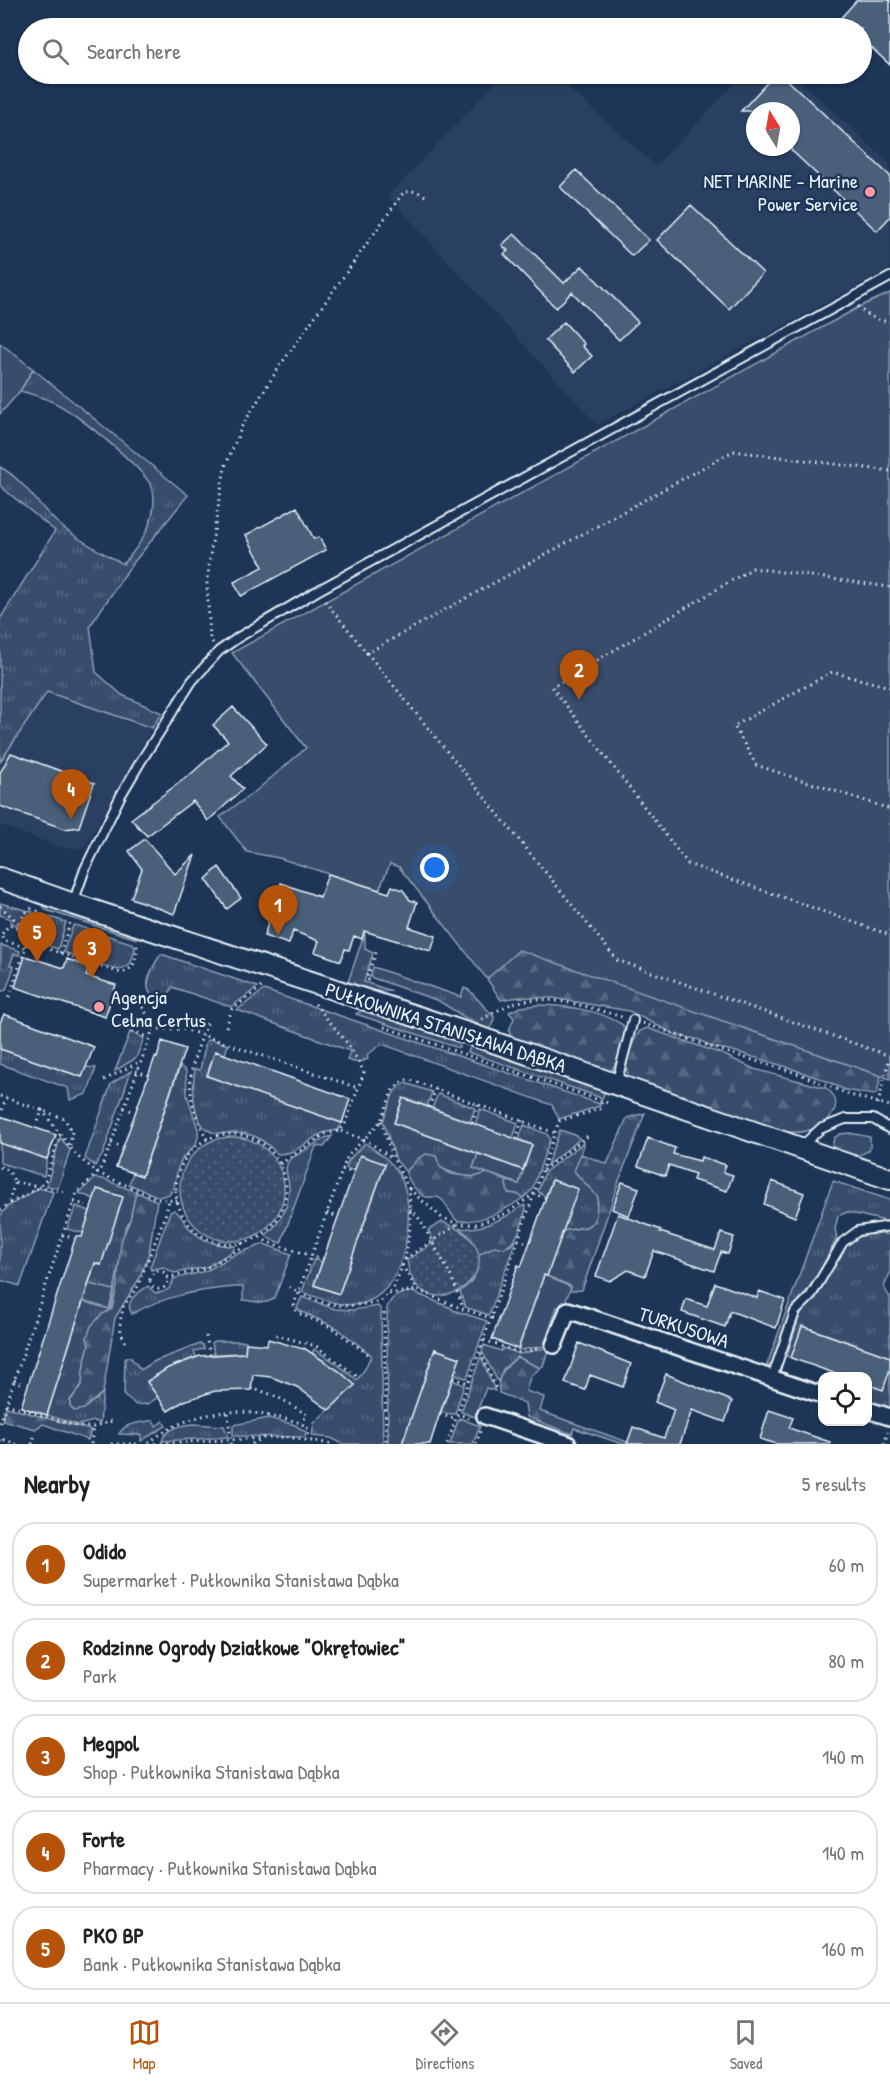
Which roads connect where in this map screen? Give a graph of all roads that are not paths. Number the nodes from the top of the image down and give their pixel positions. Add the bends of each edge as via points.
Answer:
1 (890, 277) edge
2 (0, 878) edge
3 (72, 912) junction
4 (633, 1020) road end
5 (616, 1084) junction
6 (890, 1129) edge
7 (800, 1148) junction
8 (890, 1179) edge
9 (890, 1226) edge
10 (554, 1345) road end
11 (772, 1378) junction
12 (818, 1394) edge
13 (872, 1413) edge
14 (485, 1416) dead end
15 (889, 1424) edge
16 (568, 1444) edge

1 - 3 lane via 317,591 219,651 192,681 141,761 85,869
2 - 3 street, PUŁKOWNIKA STANISŁAWA DĄBKA
3 - 5 street, PUŁKOWNIKA STANISŁAWA DĄBKA via 425,1019
4 - 5 lane
5 - 7 street, PUŁKOWNIKA STANISŁAWA DĄBKA
6 - 7 lane via 873,1119 845,1119 820,1129
7 - 8 street, PUŁKOWNIKA STANISŁAWA DĄBKA
9 - 11 lane via 858,1231 843,1242 810,1297 795,1312
10 - 11 street, TURKUSOWA via 568,1310
11 - 12 street, TURKUSOWA
13 - 15 street
14 - 16 street

